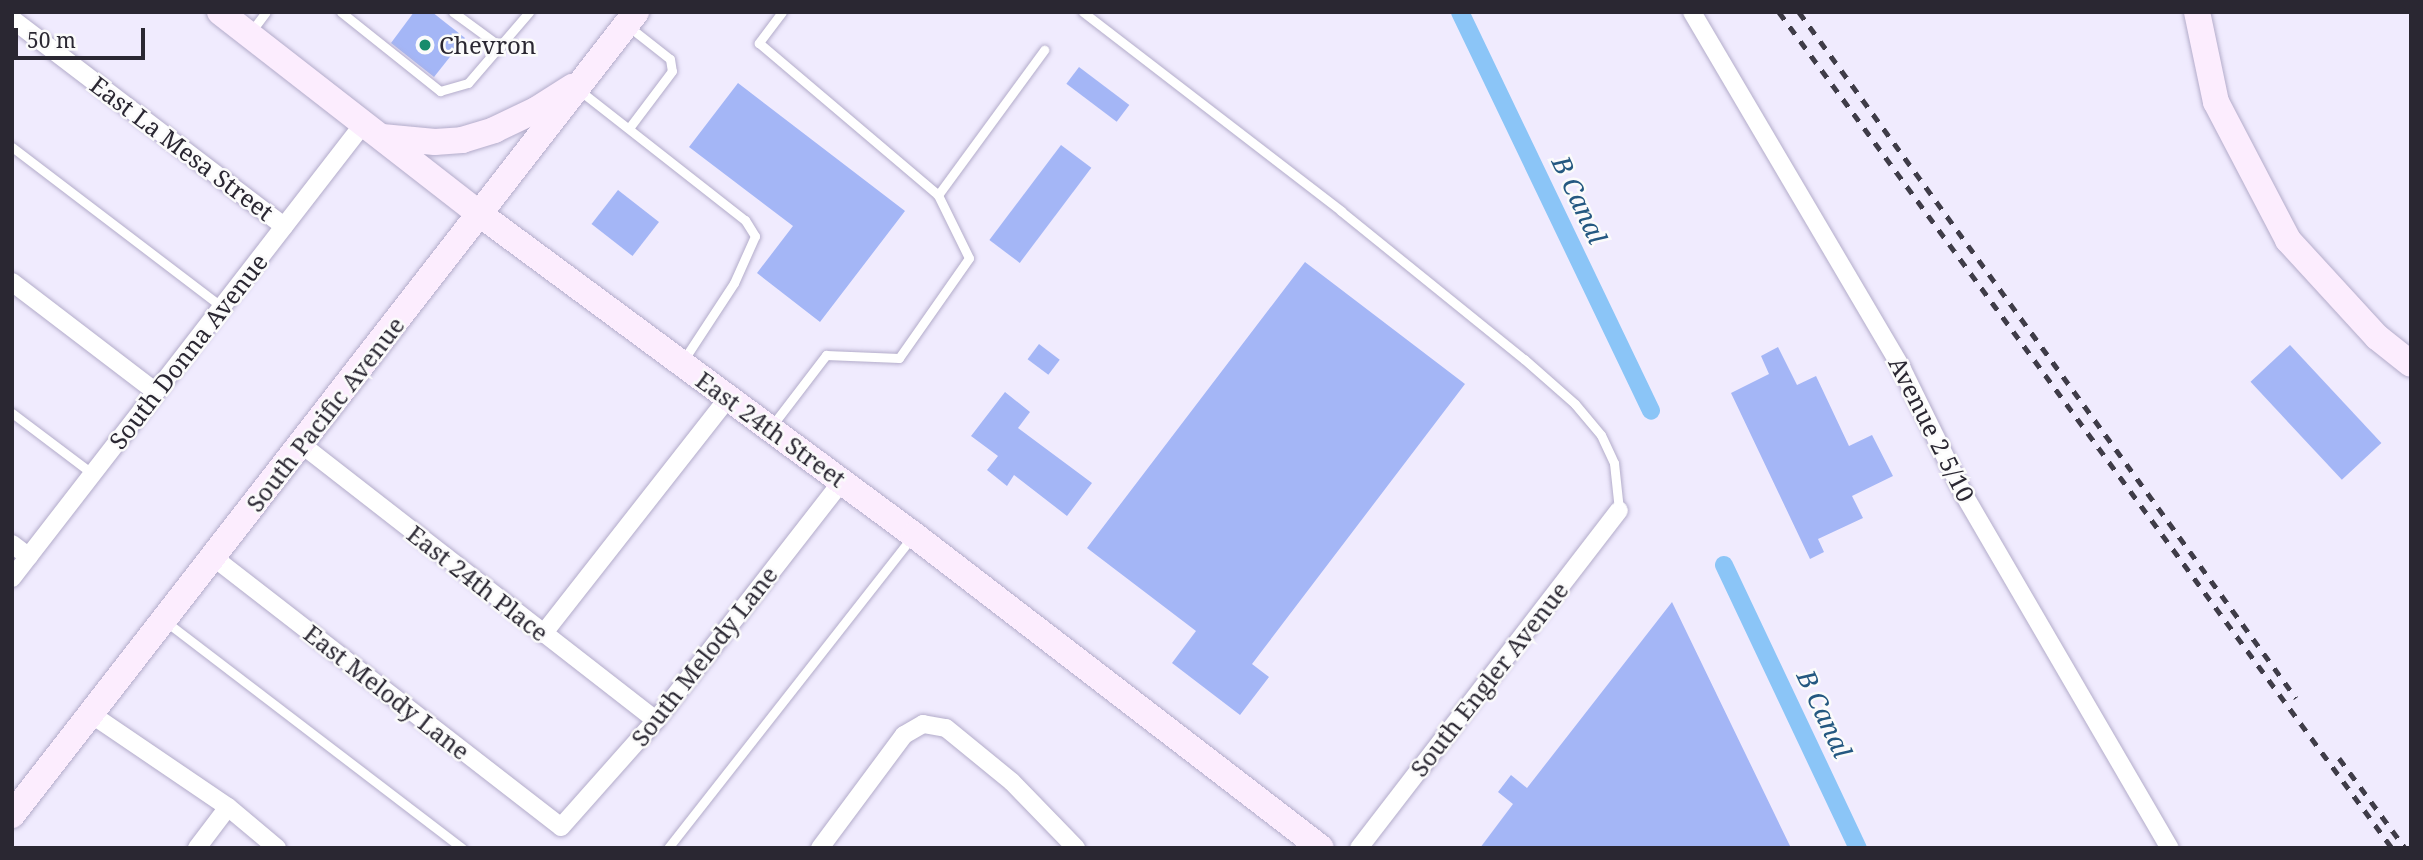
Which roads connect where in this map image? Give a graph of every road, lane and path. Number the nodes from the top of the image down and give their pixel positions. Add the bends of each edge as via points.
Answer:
1 (220, 12) edge
2 (266, 12) edge
3 (341, 12) edge
4 (453, 12) edge
5 (530, 12) edge
6 (782, 12) edge
7 (1083, 12) edge
8 (1692, 12) edge
9 (2197, 12) edge
10 (12, 19) edge
11 (632, 19) edge
12 (248, 34) junction
13 (500, 47) junction
14 (1044, 50) dead end
15 (583, 83) junction
16 (629, 128) junction
17 (373, 130) junction
18 (12, 147) edge
19 (938, 195) junction
20 (481, 215) junction
21 (284, 226) junction
22 (12, 282) edge
23 (222, 307) junction
24 (681, 364) junction
25 (2411, 364) edge
26 (156, 391) junction
27 (728, 398) junction
28 (12, 413) edge
29 (769, 428) junction
30 (301, 444) junction
31 (93, 474) junction
32 (842, 481) junction
33 (1619, 510) joint
34 (915, 535) junction
35 (12, 544) edge
36 (213, 556) junction
37 (29, 557) junction
38 (12, 578) edge
39 (164, 620) junction
40 (543, 634) junction
41 (91, 714) junction
42 (656, 720) junction
43 (228, 807) junction
44 (12, 816) edge
45 (561, 827) joint
46 (197, 848) edge
47 (277, 848) edge
48 (461, 848) edge
49 (668, 848) edge
50 (820, 848) edge
51 (1076, 848) edge
52 (1321, 848) edge
53 (1359, 848) edge
54 (2170, 848) edge

1 - 12 main road, East 24th Street
2 - 12 lane
3 - 13 lane via 440,91 468,83
4 - 13 lane
5 - 13 lane
6 - 19 lane via 759,43
7 - 33 lane via 1341,211 1575,404 1601,435 1614,463
8 - 54 street, Avenue 2 5/10 via 1902,369 1964,492
9 - 25 main road via 2216,102 2288,240 2376,337
10 - 21 street, East La Mesa Street
11 - 15 main road, South Pacific Avenue
11 - 16 lane via 670,59 672,71
12 - 17 main road, East 24th Street
14 - 19 lane
15 - 16 lane
15 - 17 main road via 494,130 462,140 435,142
15 - 20 main road, South Pacific Avenue
16 - 24 lane via 746,220 755,236 734,284
17 - 20 main road, East 24th Street
17 - 21 street, South Donna Avenue
18 - 23 lane
19 - 29 lane via 969,258 899,358 826,355
20 - 24 main road, East 24th Street
20 - 30 main road, South Pacific Avenue
21 - 23 street, South Donna Avenue
22 - 26 street
23 - 26 street, South Donna Avenue
24 - 27 main road, East 24th Street
26 - 31 street, South Donna Avenue
27 - 29 main road, East 24th Street
27 - 40 street
28 - 31 lane
29 - 32 main road, East 24th Street
30 - 36 main road, South Pacific Avenue
30 - 40 street, East 24th Place
31 - 37 street, South Donna Avenue
32 - 34 main road, East 24th Street
32 - 42 street, South Melody Lane
33 - 53 street, South Engler Avenue
34 - 49 lane
34 - 52 main road, East 24th Street
35 - 37 street
36 - 39 main road, South Pacific Avenue
36 - 45 street, East Melody Lane
37 - 38 street, South Donna Avenue
39 - 41 main road, South Pacific Avenue
39 - 48 lane
40 - 42 street, East 24th Place
41 - 43 street
41 - 44 main road, South Pacific Avenue
42 - 45 street, South Melody Lane
43 - 46 street
43 - 47 street
50 - 51 street via 904,736 923,724 946,728 1012,782

